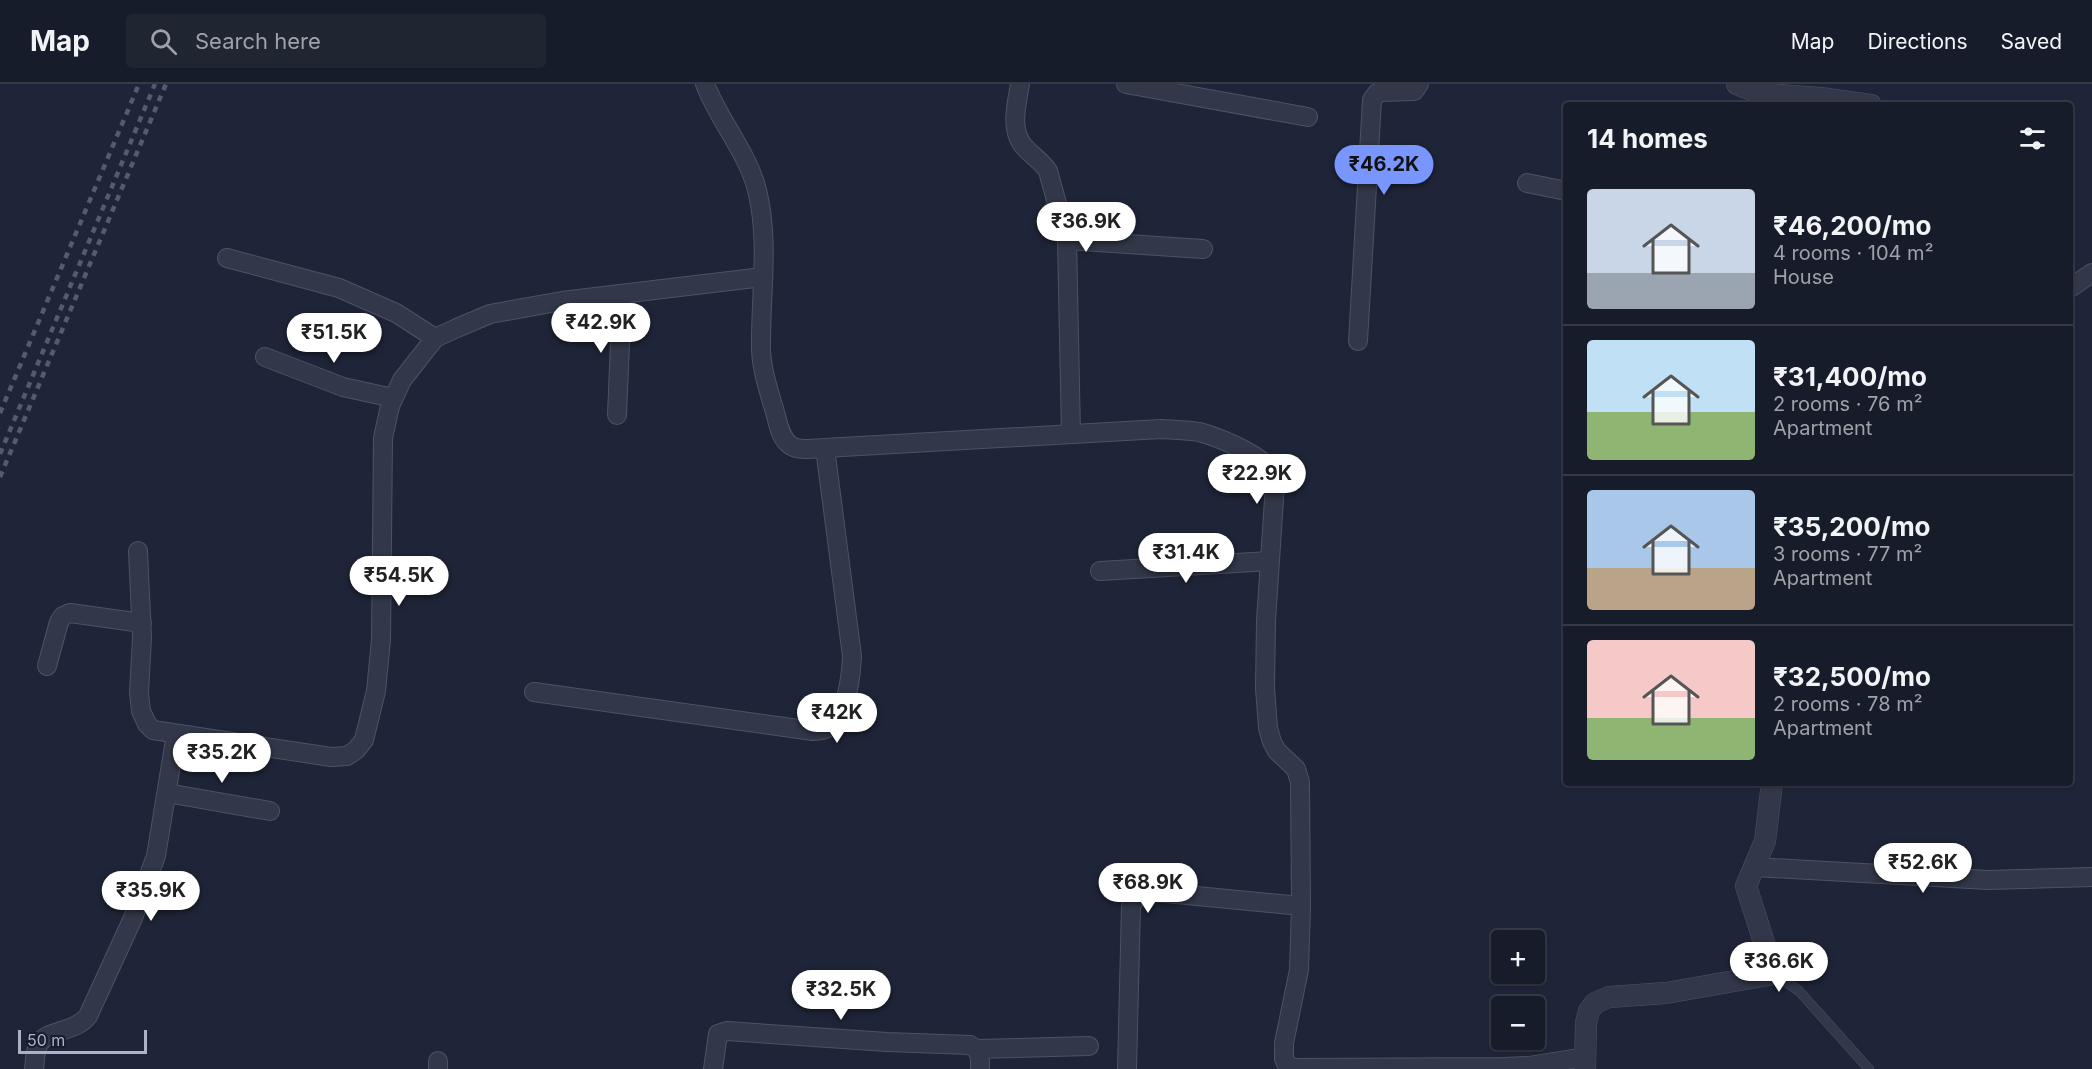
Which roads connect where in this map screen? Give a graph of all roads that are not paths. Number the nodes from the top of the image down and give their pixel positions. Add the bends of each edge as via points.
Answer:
1 (705, 84) edge
2 (1020, 84) edge
3 (1126, 84) edge
4 (1419, 84) edge
5 (1737, 84) edge
6 (1850, 102) edge
7 (1308, 117) dead end
8 (1527, 183) dead end
9 (1563, 190) edge
10 (1067, 240) junction
11 (1203, 249) dead end
12 (227, 258) dead end
13 (2092, 273) edge
14 (763, 277) junction
15 (2073, 286) edge
16 (622, 294) junction
17 (435, 338) junction
18 (1358, 341) dead end
19 (265, 357) dead end
20 (393, 398) junction
21 (617, 415) dead end
22 (1071, 434) junction
23 (825, 448) junction
24 (138, 551) dead end
25 (1270, 561) junction
26 (1100, 571) dead end
27 (142, 624) junction
28 (47, 666) dead end
29 (534, 692) dead end
30 (176, 734) junction
31 (1772, 786) edge
32 (167, 793) junction
33 (270, 811) dead end
34 (1754, 867) junction
35 (2092, 877) edge
36 (1301, 906) junction
37 (1774, 974) junction
38 (1089, 1046) dead end
39 (977, 1049) junction
40 (1585, 1063) edge
41 (34, 1069) edge
42 (713, 1069) edge
43 (980, 1069) edge
44 (1127, 1069) edge
45 (1869, 1069) edge

1 - 14 street via 741,149 758,193
2 - 10 street via 1017,135 1048,171
3 - 7 street
4 - 18 street via 1414,91 1377,93 1372,100
5 - 6 street via 1775,95
8 - 9 street
10 - 11 street
10 - 22 street
12 - 17 street via 339,288 396,313
13 - 15 street
14 - 16 street
14 - 23 street via 761,351 780,431 788,444 797,449
16 - 17 street via 490,314
16 - 21 street
17 - 20 street
19 - 20 street via 343,387
20 - 30 street via 383,438 381,640 376,691 364,740 347,756 331,757
22 - 23 street
22 - 25 street via 1161,429 1198,432 1258,459 1269,468 1275,484
23 - 29 street via 852,656 849,689 834,722 825,730
24 - 27 street
25 - 26 street
25 - 36 street via 1267,718 1272,742 1299,776
27 - 28 street via 70,613 63,616
27 - 30 street via 141,711 153,730
30 - 32 street
31 - 34 street via 1765,841
32 - 33 street
32 - 41 street via 156,856 133,918 88,1016 75,1027 42,1040
34 - 35 street via 1988,880
34 - 37 street via 1747,879 1747,893
36 - 40 street via 1299,970 1284,1043 1287,1065 1478,1068
36 - 44 street via 1145,891 1138,894 1131,906
37 - 40 street via 1666,993 1609,997 1595,1003 1586,1023
37 - 45 lane via 1799,991
38 - 39 street
39 - 42 street via 970,1045 727,1031 718,1034
39 - 43 street

